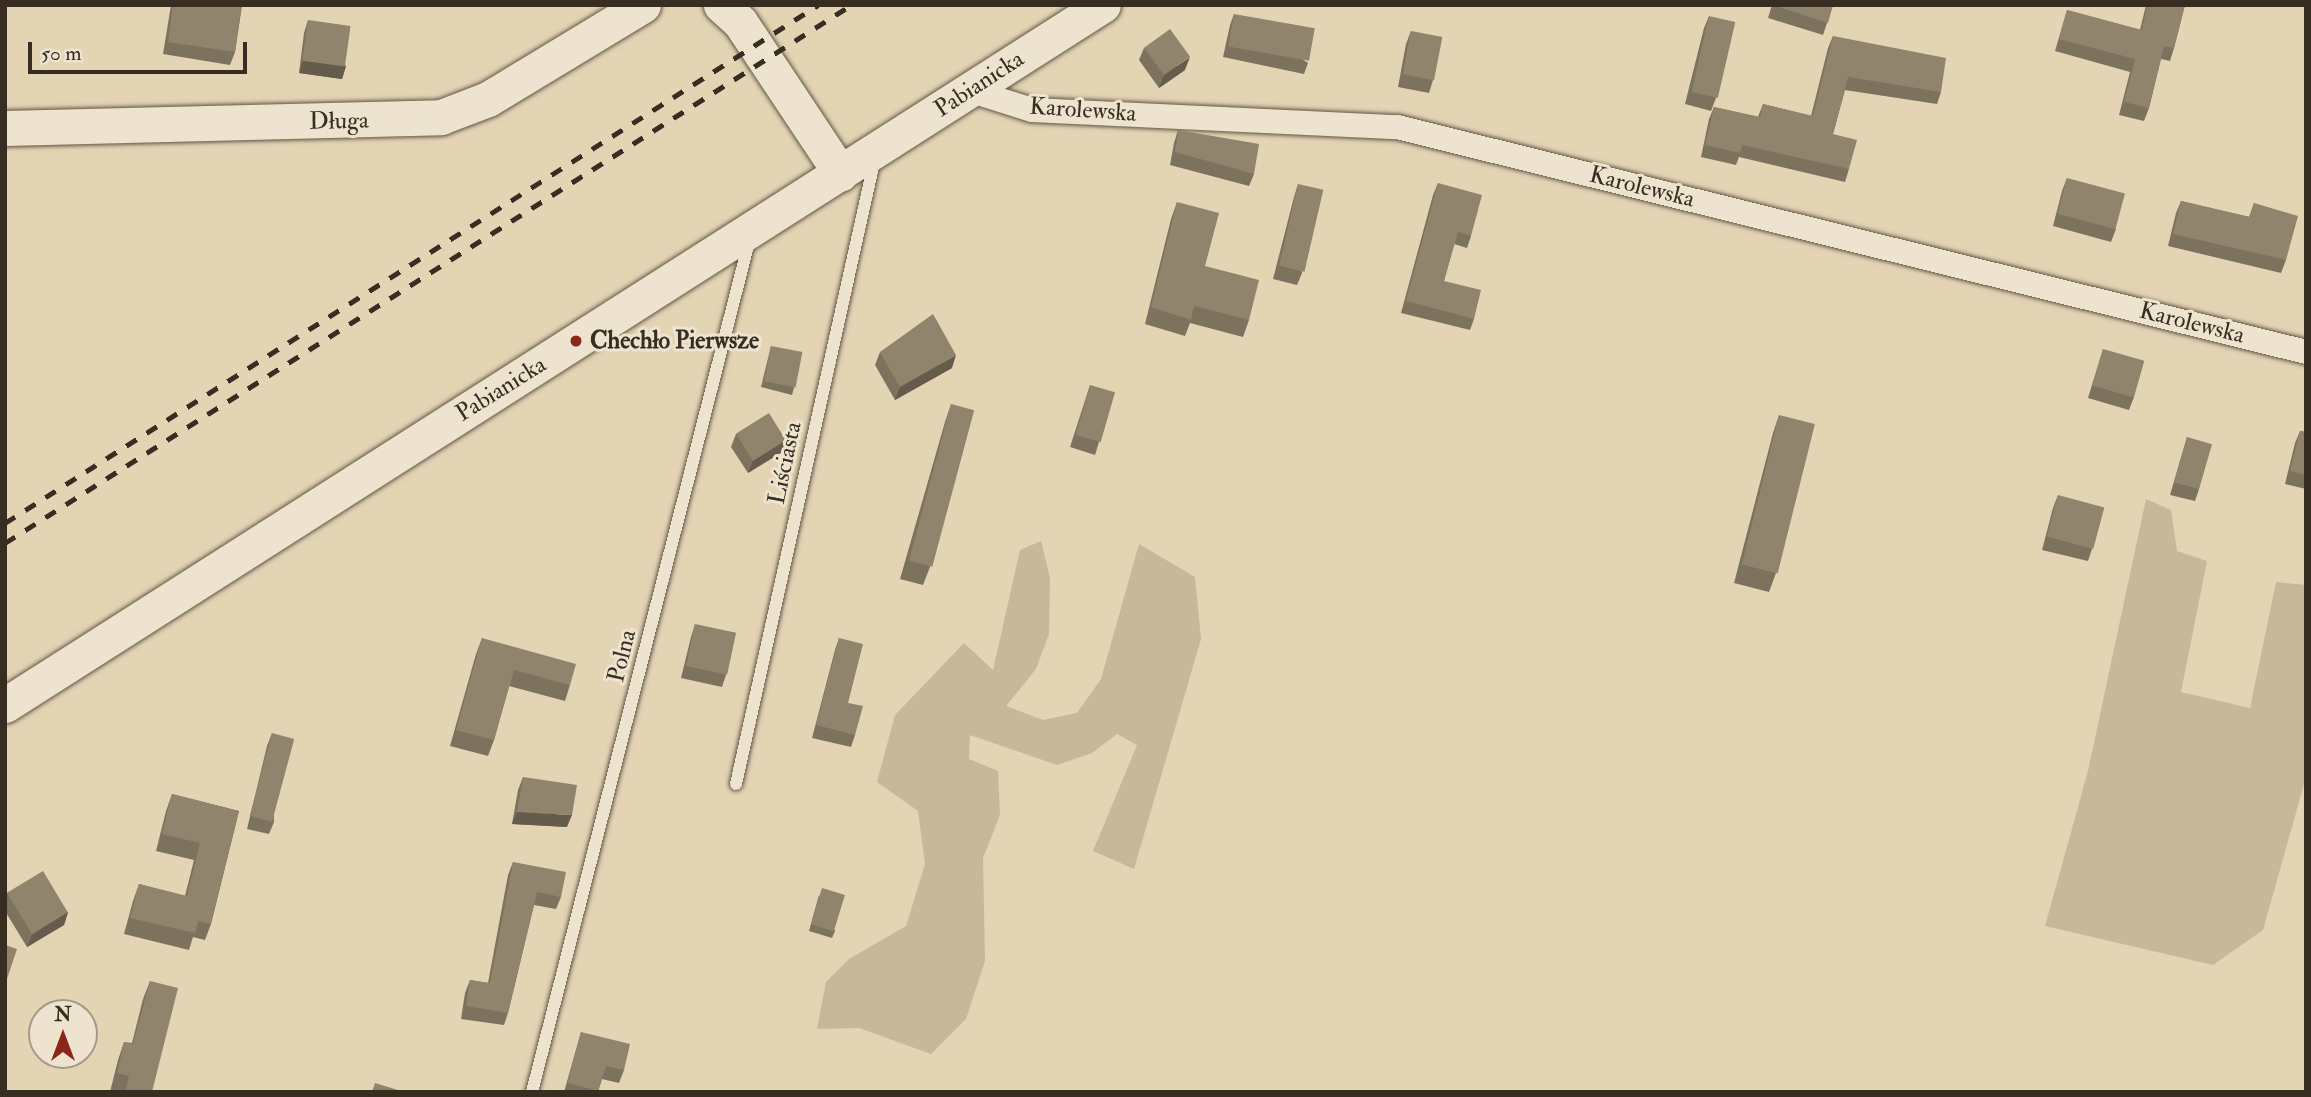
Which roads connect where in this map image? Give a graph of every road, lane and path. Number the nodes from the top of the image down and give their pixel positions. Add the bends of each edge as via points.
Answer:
1 (643, 5) edge
2 (721, 5) edge
3 (1103, 5) edge
4 (969, 90) junction
5 (5, 128) edge
6 (876, 151) junction
7 (841, 174) junction
8 (752, 231) junction
9 (2306, 352) edge
10 (5, 705) edge
11 (736, 784) dead end
12 (532, 1092) edge

1 - 5 main road, Długa via 488,99 441,117
2 - 7 main road via 740,22
3 - 4 main road, Pabianicka
4 - 6 main road, Pabianicka
4 - 9 street, Karolewska via 1032,110 1397,127
6 - 7 main road, Pabianicka
6 - 11 lane, Liściasta
7 - 8 main road, Pabianicka
8 - 10 main road, Pabianicka
8 - 12 lane, Polna

